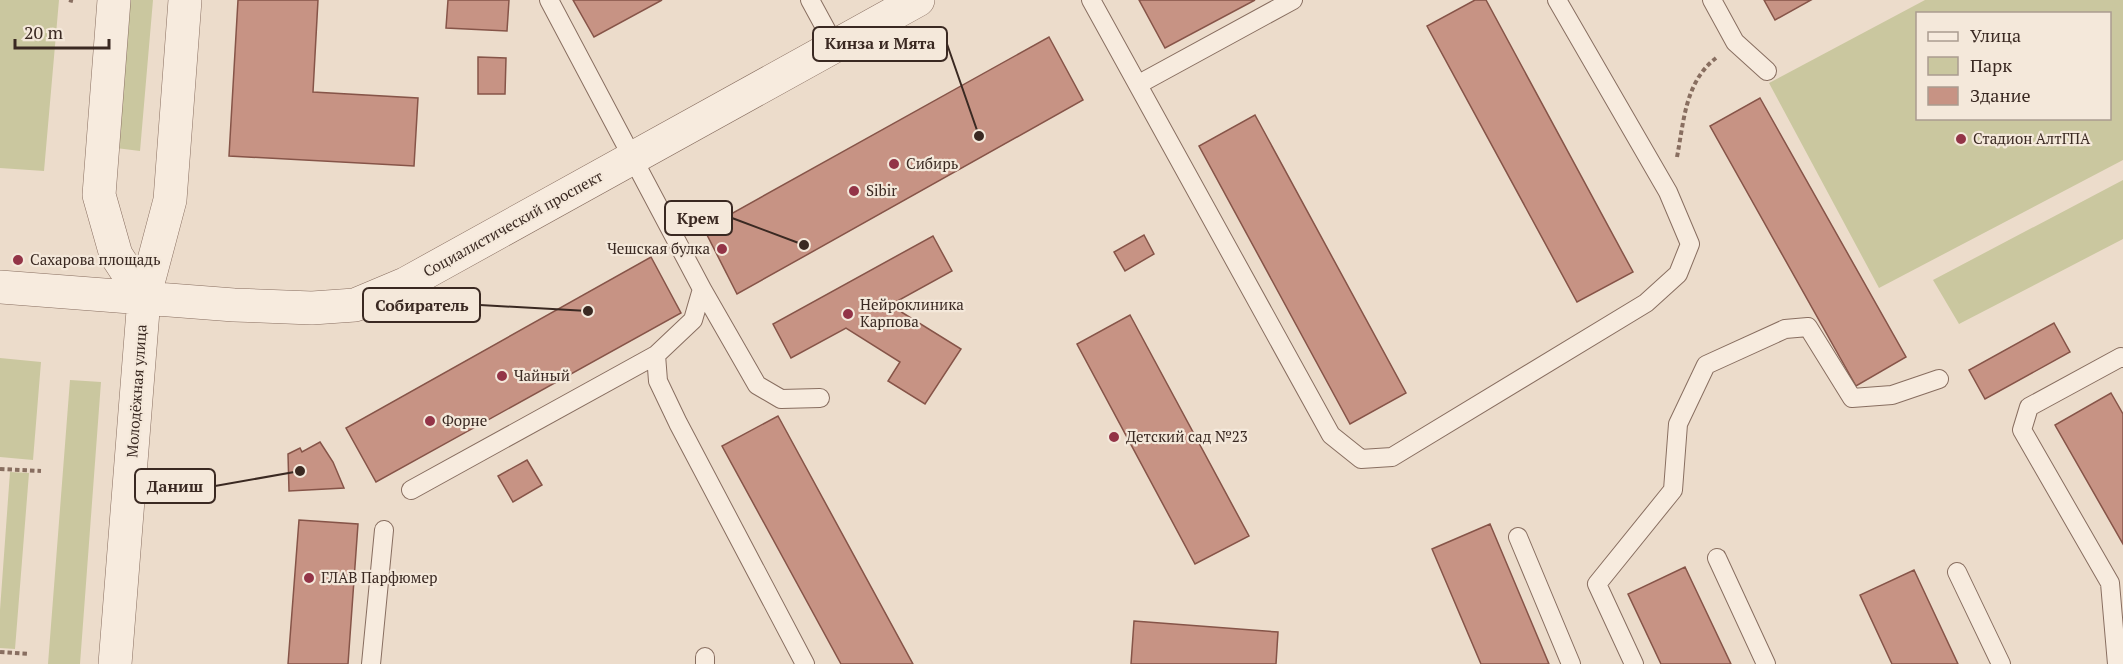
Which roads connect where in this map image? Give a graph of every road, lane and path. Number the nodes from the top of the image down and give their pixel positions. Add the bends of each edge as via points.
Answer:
1 (114, 0) edge
2 (185, 0) edge
3 (549, 0) edge
4 (810, 0) edge
5 (918, 0) edge
6 (1092, 0) edge
7 (1293, 0) edge
8 (1557, 0) edge
9 (1712, 0) edge
10 (1735, 42) junction
11 (835, 46) junction
12 (1767, 71) dead end
13 (1139, 84) junction
14 (633, 157) junction
15 (1668, 192) junction
16 (0, 287) edge
17 (702, 289) junction
18 (144, 298) junction
19 (656, 355) junction
20 (2123, 358) edge
21 (1939, 379) dead end
22 (820, 398) dead end
23 (0, 469) edge
24 (41, 471) dead end
25 (411, 490) dead end
26 (384, 530) dead end
27 (1518, 537) dead end
28 (1717, 558) dead end
29 (1958, 572) dead end
30 (0, 652) edge
31 (29, 654) dead end
32 (116, 664) edge
33 (371, 664) edge
34 (805, 664) edge
35 (1571, 664) edge
36 (1634, 664) edge
37 (1766, 664) edge
38 (2001, 664) edge
39 (2117, 664) edge

1 - 18 street via 99,195 116,255
2 - 18 street, Молодёжная улица via 170,200
3 - 14 lane
4 - 11 lane
5 - 11 street, Социалистический проспект
6 - 13 lane
7 - 13 lane
8 - 15 lane
9 - 10 lane
10 - 12 lane
10 - 15 path via 1709,63 1695,81 1687,101
11 - 14 street, Социалистический проспект
13 - 15 lane via 1331,435 1361,459 1392,457 1540,369 1662,290 1678,274 1690,244
14 - 17 lane
14 - 18 street, Социалистический проспект via 405,284 355,305 312,308
16 - 18 street, Социалистический проспект
17 - 19 lane via 693,320
17 - 22 lane via 757,385 781,399
18 - 32 street, Молодёжная улица
19 - 25 lane
19 - 34 lane via 658,381 678,423
20 - 39 lane via 2029,407 2022,430 2110,583
21 - 36 lane via 1892,395 1851,398 1808,327 1785,329 1706,365 1678,424 1673,490 1597,584
23 - 24 path
26 - 33 lane
27 - 35 lane
28 - 37 lane
29 - 38 lane
30 - 31 path

